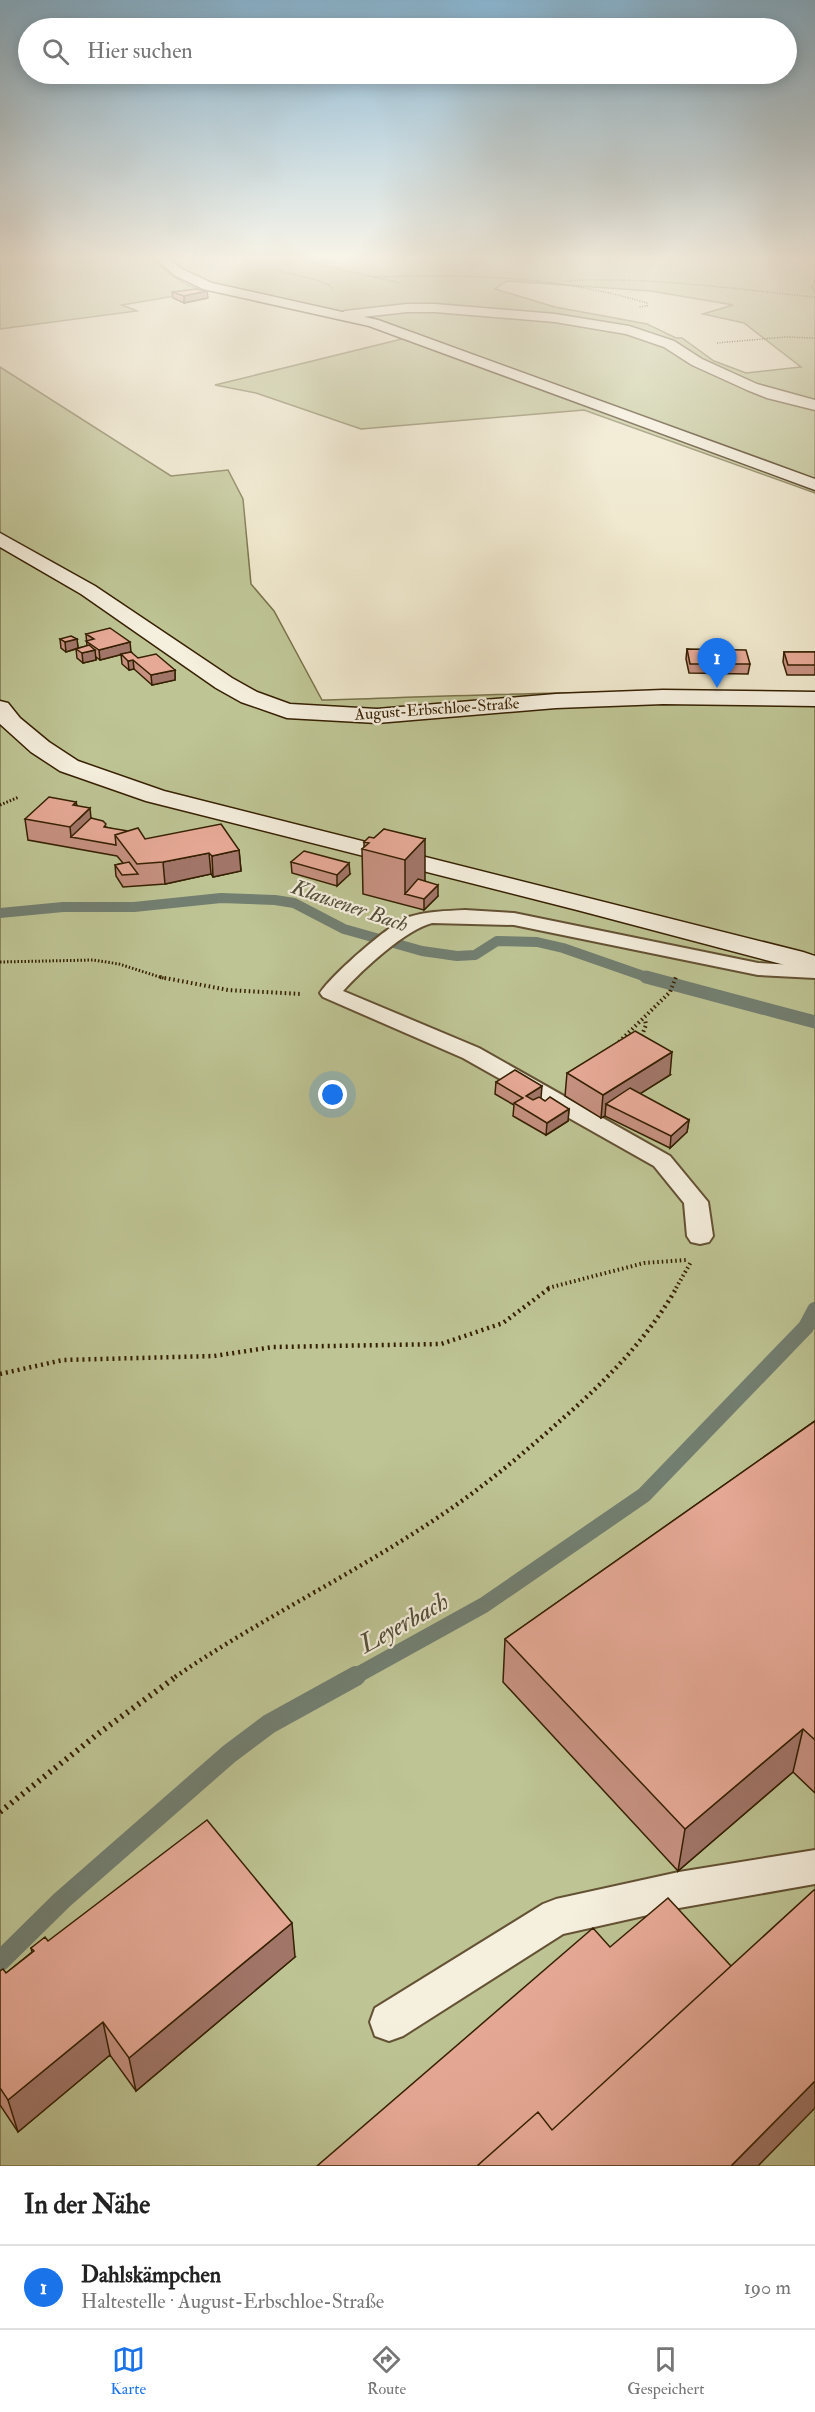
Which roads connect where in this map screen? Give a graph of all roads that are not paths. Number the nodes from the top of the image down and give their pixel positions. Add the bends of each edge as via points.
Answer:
1 (474, 359) edge
2 (692, 359) edge
3 (815, 405) edge
4 (815, 485) edge
5 (0, 539) edge
6 (815, 699) edge
7 (0, 708) edge
8 (815, 967) edge
9 (815, 972) edge
10 (700, 1236) road end
11 (815, 1867) edge
12 (389, 2022) dead end

1 - 4 main road
2 - 3 main road via 752,387
5 - 6 main road, August-Erbschloe-Straße via 88,590 224,683 287,711 377,716 556,701 675,697
7 - 8 main road via 40,747 69,766 155,796 598,907
9 - 10 lane via 758,969 514,919 432,917 412,922 354,967 330,993 471,1053 662,1161 696,1202
11 - 12 lane via 679,1890 556,1917

